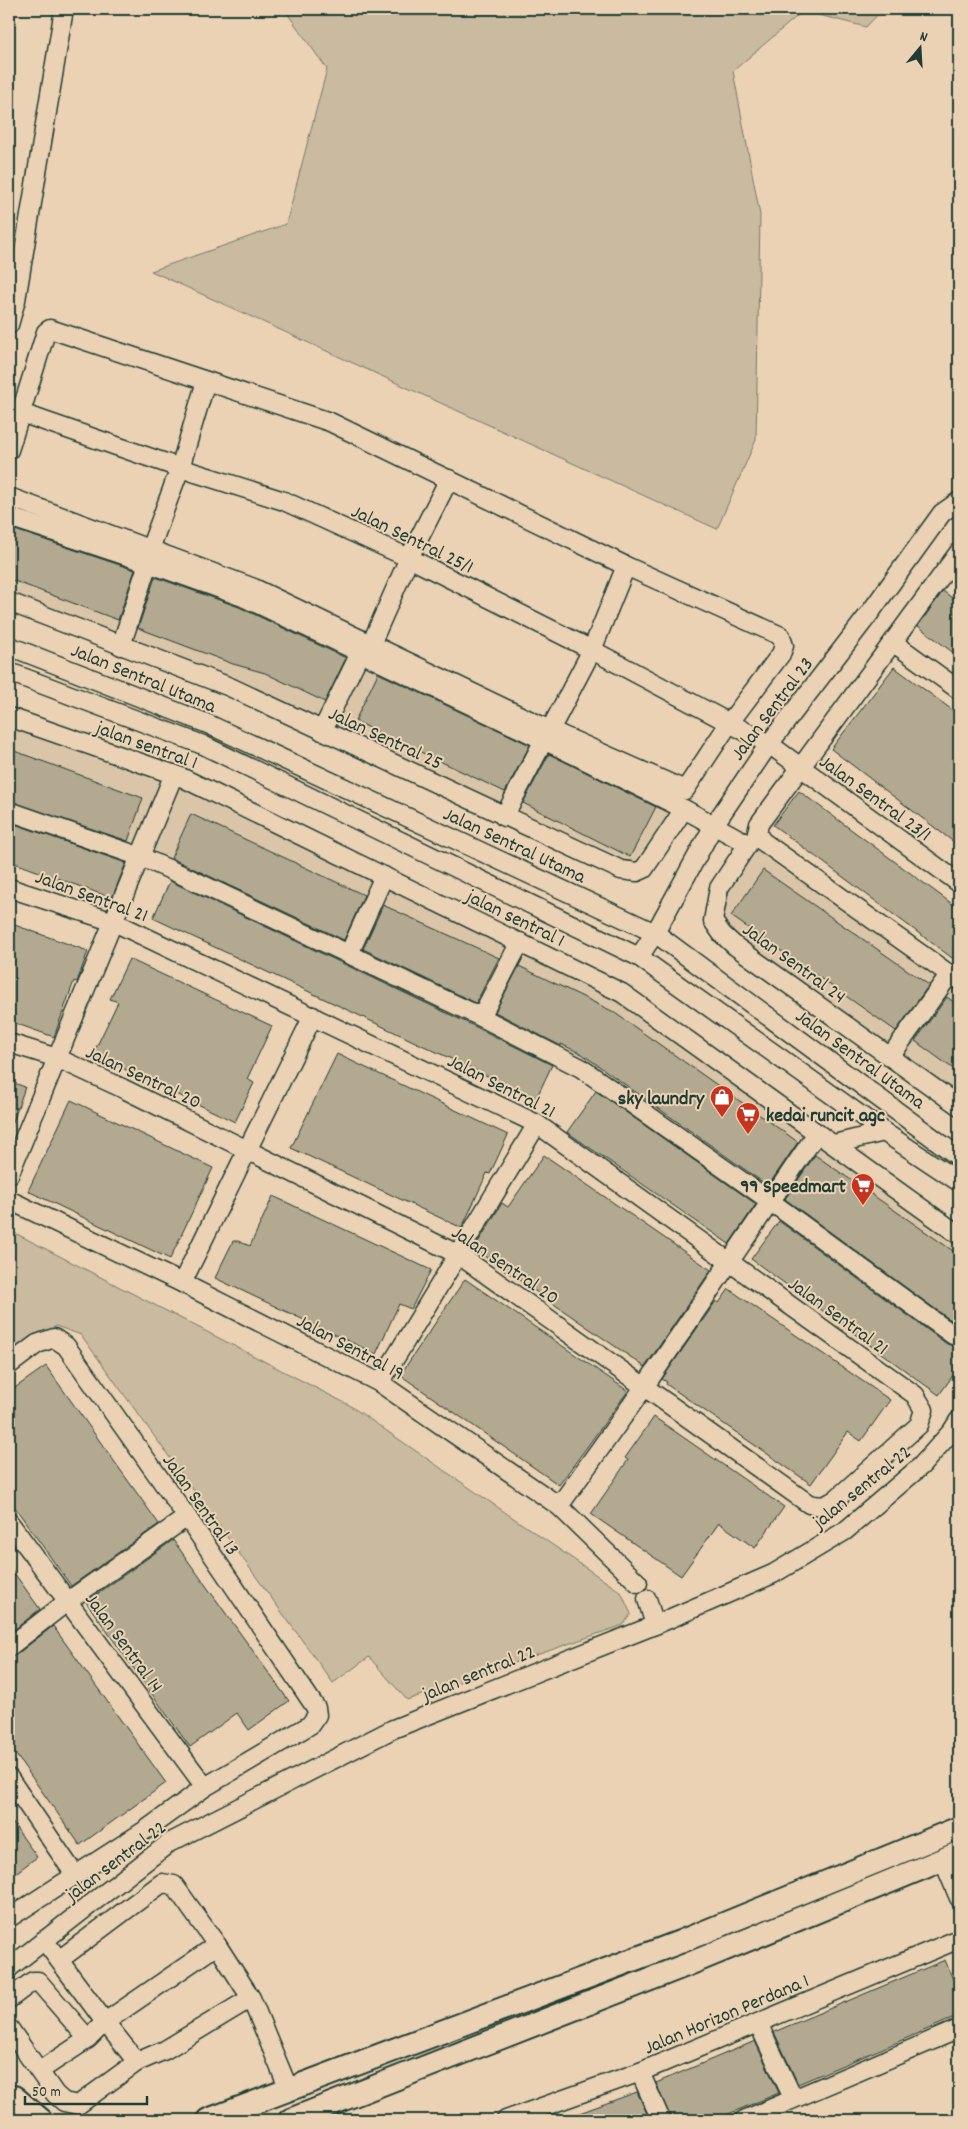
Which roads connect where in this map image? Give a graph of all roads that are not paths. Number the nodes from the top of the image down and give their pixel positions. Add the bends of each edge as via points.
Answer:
1 (64, 9) edge
2 (13, 299) edge
3 (9, 325) edge
4 (206, 381) junction
5 (21, 413) junction
6 (9, 450) edge
7 (180, 468) junction
8 (449, 479) junction
9 (9, 497) edge
10 (959, 501) edge
11 (9, 517) edge
12 (959, 552) edge
13 (149, 556) junction
14 (409, 558) junction
15 (626, 566) junction
16 (9, 602) edge
17 (894, 643) junction
18 (9, 646) edge
19 (121, 646) junction
20 (365, 649) junction
21 (592, 650) junction
22 (9, 672) edge
23 (959, 690) edge
24 (9, 717) edge
25 (730, 722) junction
26 (322, 731) junction
27 (547, 735) junction
28 (769, 744) junction
29 (801, 768) junction
30 (174, 774) junction
31 (684, 809) junction
32 (9, 812) edge
33 (504, 817) junction
34 (714, 825) junction
35 (748, 844) junction
36 (141, 857) junction
37 (384, 876) junction
38 (959, 883) edge
39 (9, 888) edge
40 (114, 922) junction
41 (655, 933) junction
42 (520, 942) junction
43 (349, 954) junction
44 (639, 957) junction
45 (952, 982) edge
46 (959, 993) edge
47 (313, 1016) junction
48 (481, 1017) junction
49 (9, 1043) edge
50 (890, 1057) junction
51 (57, 1058) junction
52 (959, 1106) edge
53 (537, 1124) junction
54 (884, 1132) junction
55 (817, 1133) junction
56 (834, 1144) junction
57 (248, 1150) junction
58 (959, 1157) edge
59 (9, 1175) edge
60 (959, 1182) edge
61 (9, 1200) edge
62 (770, 1201) junction
63 (959, 1235) edge
64 (459, 1254) junction
65 (730, 1263) junction
66 (182, 1283) junction
67 (959, 1337) edge
68 (9, 1365) edge
69 (380, 1383) junction
70 (646, 1386) junction
71 (924, 1410) joint
72 (959, 1420) edge
73 (559, 1506) junction
74 (187, 1517) junction
75 (9, 1522) edge
76 (638, 1583) dead end
77 (646, 1599) dead end
78 (68, 1601) junction
79 (655, 1624) junction
80 (9, 1647) edge
81 (9, 1778) edge
82 (205, 1787) junction
83 (959, 1828) edge
84 (951, 1856) edge
85 (75, 1875) junction
86 (959, 1898) edge
87 (10, 1915) edge
88 (959, 1939) edge
89 (44, 1940) junction
90 (217, 1945) junction
91 (59, 1960) junction
92 (9, 1968) edge
93 (250, 1998) junction
94 (9, 1999) edge
95 (104, 2022) junction
96 (758, 2023) junction
97 (9, 2028) edge
98 (959, 2029) edge
99 (88, 2039) junction
100 (137, 2062) junction
101 (39, 2071) junction
102 (640, 2072) junction
103 (289, 2090) junction
104 (12, 2094) edge
105 (793, 2098) junction
106 (30, 2120) edge
107 (41, 2120) edge
108 (208, 2120) edge
109 (290, 2120) edge
110 (506, 2120) edge
111 (661, 2120) edge
112 (744, 2120) edge

1 - 2 street
2 - 3 street
4 - 5 street via 50,329 46,332
4 - 7 street
4 - 8 street via 330,422
5 - 6 street
5 - 7 street, Jalan Sentral 25/1
7 - 13 street
7 - 14 street, Jalan Sentral 25/1 via 284,501
8 - 14 street
8 - 15 street
9 - 13 street
10 - 28 street, Jalan Sentral 23 via 942,512
11 - 13 street
12 - 17 street
13 - 19 street
13 - 20 street
14 - 20 street
14 - 21 street, Jalan Sentral 25/1
15 - 21 street
15 - 25 street via 781,636 781,654
16 - 19 street, Jalan Sentral 25
17 - 23 street
17 - 29 street
18 - 41 street, Jalan Sentral Utama via 208,724
19 - 26 street, Jalan Sentral 25 via 230,687
20 - 26 street
20 - 27 street
21 - 25 street, Jalan Sentral 25/1
21 - 27 street
22 - 44 street, Jalan Sentral Utama via 204,745
24 - 30 street, jalan sentral 1
25 - 27 street via 685,790
25 - 28 street, Jalan Sentral 25/1
26 - 33 street, Jalan Sentral 25
27 - 31 street
27 - 33 street
28 - 29 street, Jalan Sentral 23/1
28 - 34 street, Jalan Sentral 23
29 - 38 street, Jalan Sentral 23/1
29 - 45 street via 759,824 759,837
30 - 36 street
30 - 37 street, jalan sentral 1
31 - 33 street, Jalan Sentral 25 via 650,863 637,872 628,873
31 - 34 street
32 - 36 street
34 - 35 street
34 - 41 street, Jalan Sentral 23
35 - 45 street
35 - 50 street, Jalan Sentral 24 via 719,888 713,921 735,946
36 - 40 street
36 - 43 street
37 - 42 street, jalan sentral 1
37 - 43 street
39 - 40 street, Jalan Sentral 21
40 - 47 street, Jalan Sentral 21
40 - 51 street
41 - 44 street, Jalan Sentral 23
41 - 58 street, Jalan Sentral Utama
42 - 48 street
42 - 55 street, jalan sentral 1 via 622,993
43 - 48 street
44 - 54 street, Jalan Sentral Utama
45 - 46 street
45 - 50 street
47 - 53 street, Jalan Sentral 21
47 - 57 street
48 - 62 street via 581,1068
49 - 51 street, Jalan Sentral 20
50 - 52 street, Jalan Sentral 24
51 - 57 street, Jalan Sentral 20
51 - 59 street
53 - 64 street
53 - 65 street, Jalan Sentral 21
54 - 56 street
54 - 60 street, Jalan Sentral Utama
55 - 56 street, jalan sentral 1
55 - 62 street
56 - 63 street, jalan sentral 1
57 - 64 street, Jalan Sentral 20
57 - 66 street
61 - 66 street, Jalan Sentral 19
62 - 65 street
62 - 67 street
64 - 69 street
64 - 70 street, Jalan Sentral 20
65 - 70 street
65 - 71 street, Jalan Sentral 21 via 915,1395
66 - 69 street, Jalan Sentral 19
68 - 74 street, Jalan Sentral 13 via 37,1344 54,1338 66,1346
69 - 73 street, Jalan Sentral 19
70 - 71 street, Jalan Sentral 20 via 801,1498 819,1507 836,1499 919,1425
70 - 73 street
72 - 79 street, jalan sentral 22 via 921,1466 845,1531 773,1574
73 - 76 street, Jalan Sentral 19
74 - 78 street
74 - 82 street, Jalan Sentral 13 via 316,1708 317,1715 310,1725
75 - 78 street, Jalan Sentral 14
77 - 79 street
78 - 80 street
78 - 82 street, Jalan Sentral 14
79 - 89 street, jalan sentral 22 via 393,1729 169,1844
81 - 85 street
82 - 85 street
83 - 103 main road via 671,1946
84 - 86 street
84 - 109 main road via 689,1964
85 - 87 street
88 - 96 street, Jalan Horizon Perdana 1
89 - 91 street
89 - 92 street, jalan sentral 22
90 - 91 street via 174,1884 162,1883
90 - 93 street
90 - 95 street
91 - 95 street
93 - 100 street via 165,2050
93 - 103 street
94 - 99 street via 33,1981 38,1981
95 - 99 street
95 - 100 street
96 - 102 street, Jalan Horizon Perdana 1
96 - 105 street
97 - 101 street
98 - 105 street
99 - 101 street
100 - 101 street via 78,2105 64,2102
102 - 110 street, Jalan Horizon Perdana 1
102 - 111 street
103 - 108 main road
104 - 106 street
104 - 107 main road
105 - 112 street

